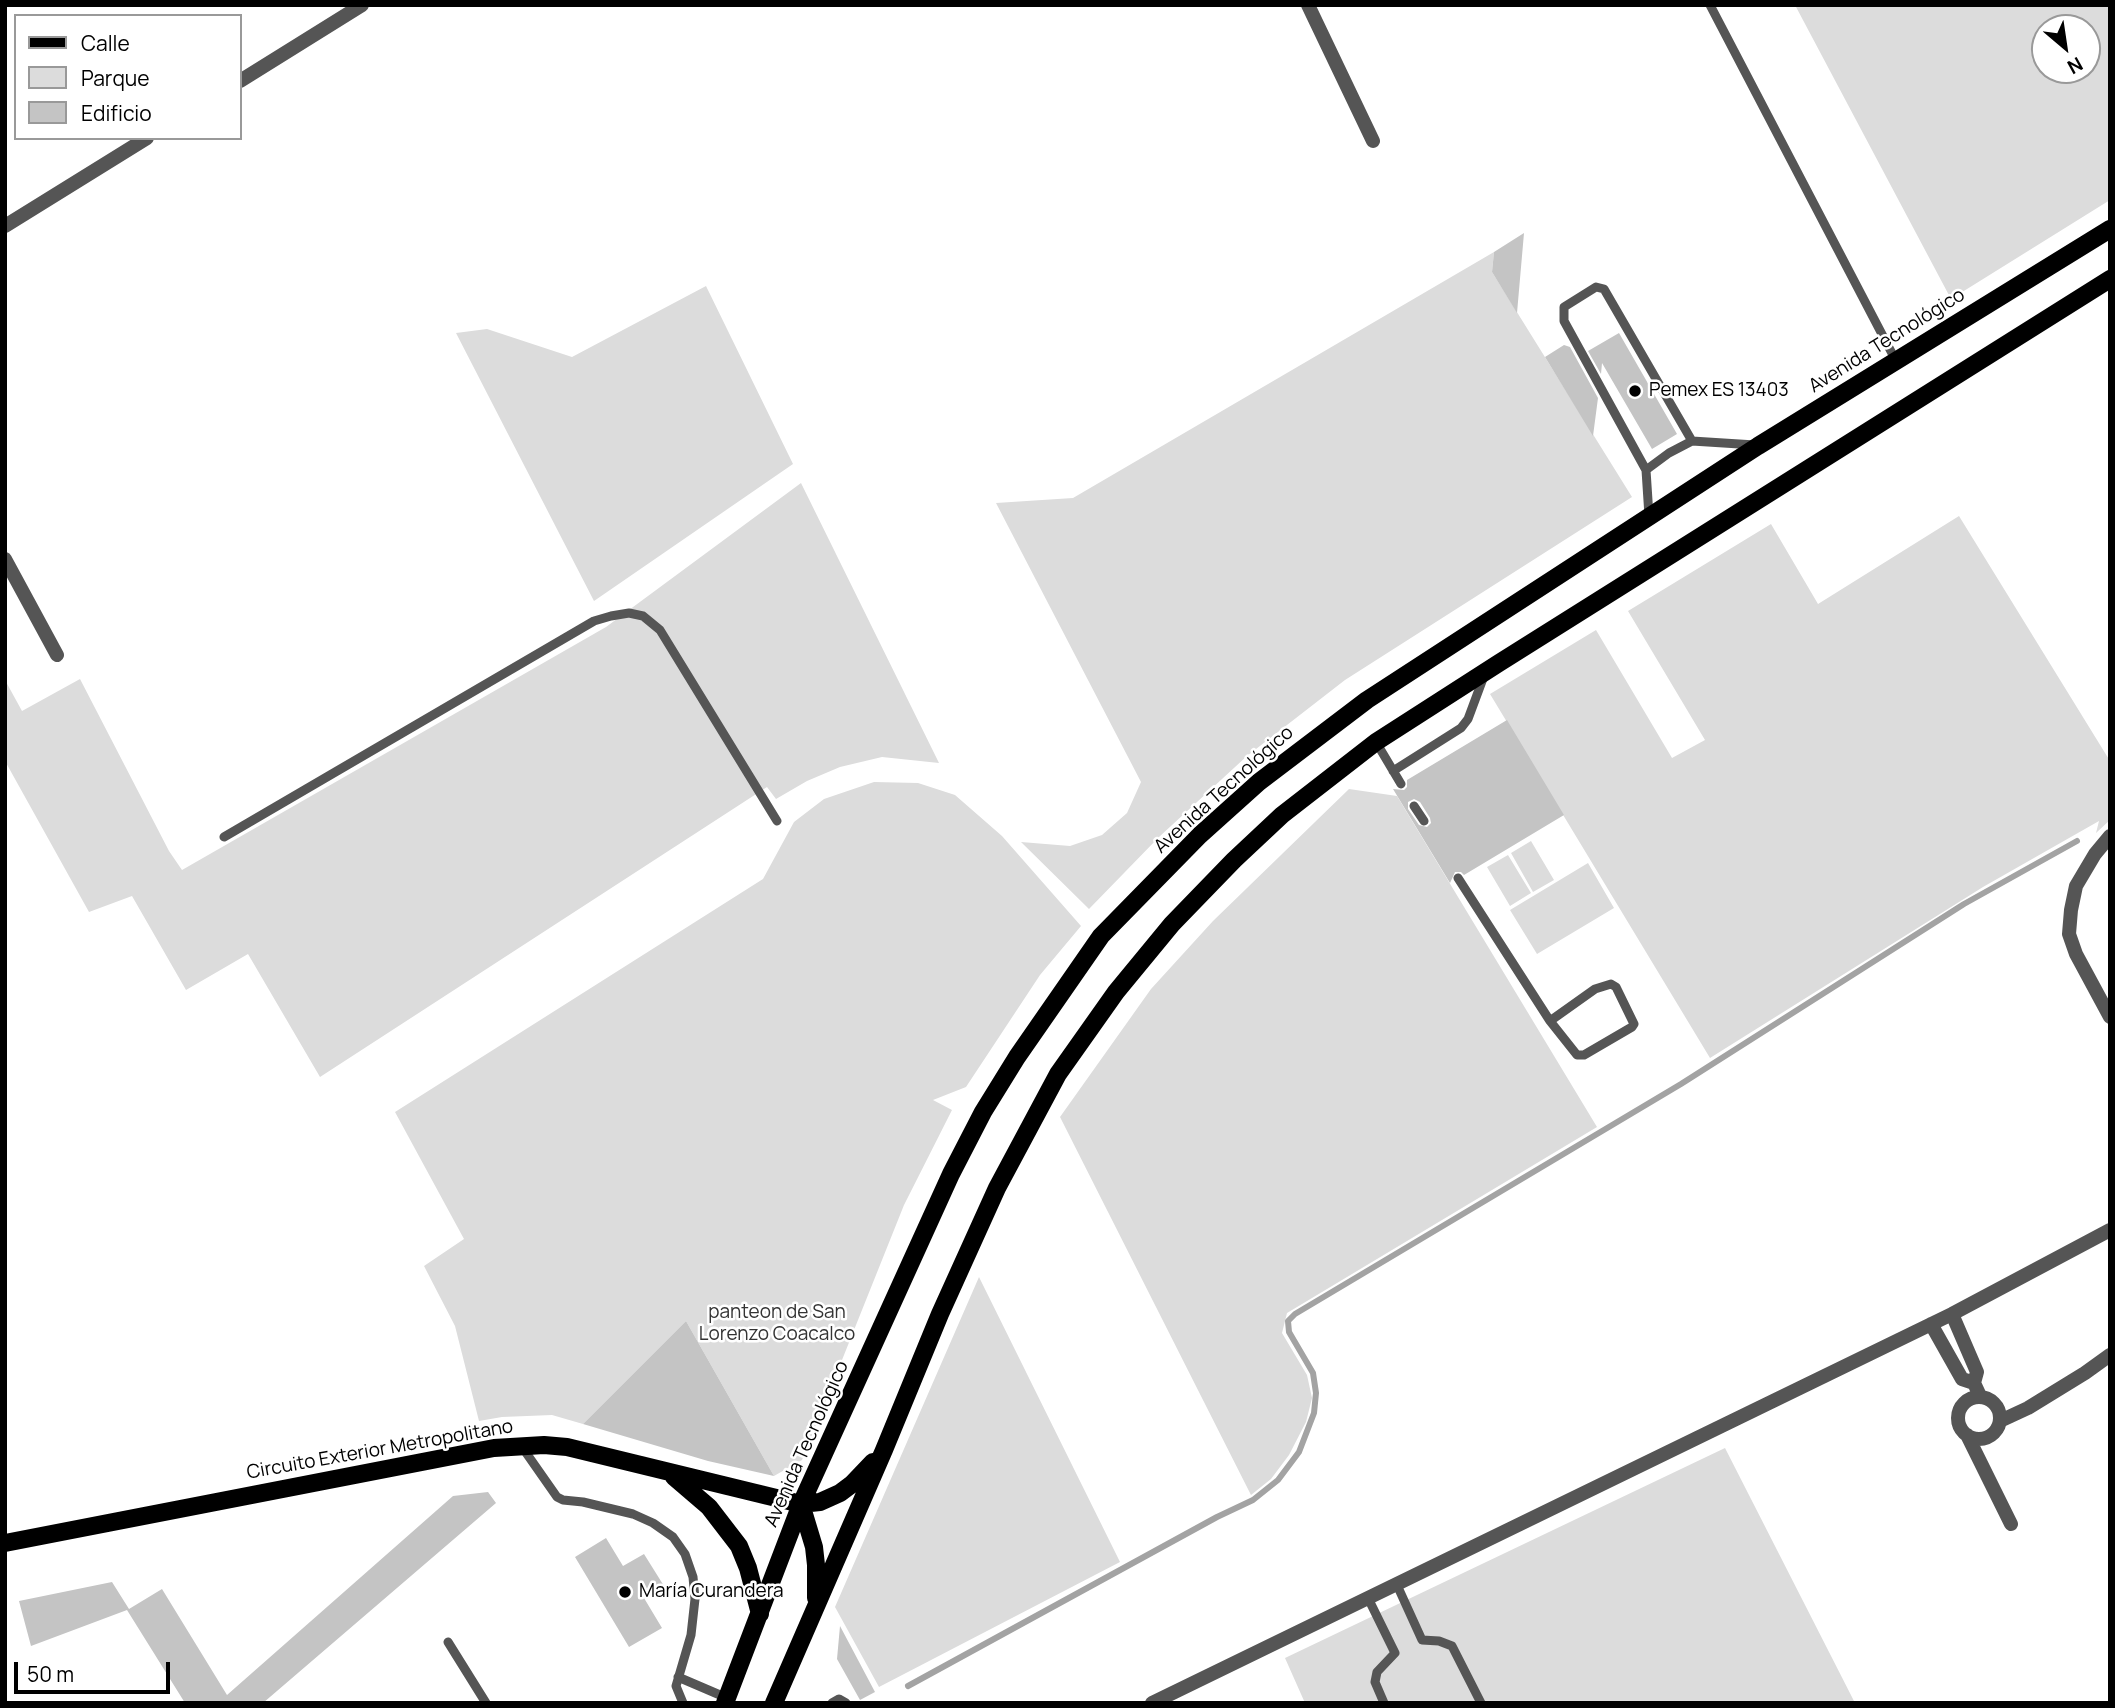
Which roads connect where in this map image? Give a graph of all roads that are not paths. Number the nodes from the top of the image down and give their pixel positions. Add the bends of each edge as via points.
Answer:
1 (362, 5) edge
2 (1308, 5) edge
3 (1710, 5) edge
4 (242, 80) edge
5 (144, 140) edge
6 (1373, 141) dead end
7 (5, 226) edge
8 (2110, 229) edge
9 (2110, 279) edge
10 (1896, 361) junction
11 (1692, 442) junction
12 (1758, 446) junction
13 (1646, 470) junction
14 (1649, 518) junction
15 (5, 559) edge
16 (57, 655) dead end
17 (1485, 671) junction
18 (1377, 742) junction
19 (1393, 771) junction
20 (1401, 784) dead end
21 (1414, 806) dead end
22 (777, 821) dead end
23 (1424, 821) dead end
24 (2110, 836) edge
25 (224, 837) dead end
26 (1458, 878) dead end
27 (2110, 1017) edge
28 (1550, 1021) junction
29 (2110, 1230) edge
30 (1952, 1314) junction
31 (1931, 1324) junction
32 (2110, 1355) edge
33 (1977, 1390) junction
34 (2000, 1421) junction
35 (1967, 1435) junction
36 (522, 1445) junction
37 (884, 1450) junction
38 (669, 1473) junction
39 (801, 1504) junction
40 (2011, 1524) dead end
41 (5, 1543) edge
42 (1397, 1585) junction
43 (1368, 1598) junction
44 (760, 1614) junction
45 (812, 1615) junction
46 (448, 1642) dead end
47 (678, 1677) junction
48 (726, 1700) edge
49 (486, 1703) edge
50 (683, 1703) edge
51 (774, 1703) edge
52 (832, 1703) edge
53 (846, 1703) edge
54 (1152, 1703) edge
55 (1384, 1703) edge
56 (1481, 1703) edge

1 - 4 street
2 - 6 street
3 - 10 lane
5 - 7 street
8 - 10 main road, Avenida Tecnológico
9 - 17 main road
10 - 12 main road, Avenida Tecnológico
11 - 12 lane
11 - 13 lane
11 - 13 lane via 1604,289 1596,287 1564,307 1564,321
12 - 14 main road, Avenida Tecnológico
13 - 14 lane
14 - 39 main road, Avenida Tecnológico via 1312,740 1200,835 1101,936 983,1112
15 - 16 street
17 - 18 main road
17 - 19 lane via 1461,728
18 - 19 lane
18 - 37 main road via 1282,814 1172,924 1058,1074 997,1188
19 - 20 lane
21 - 23 lane
22 - 25 lane via 660,630 643,616 629,613 594,621
24 - 27 street via 2076,886 2069,934
26 - 28 lane
28 - 28 lane via 1580,1056 1634,1024 1611,984 1595,989
29 - 30 street
30 - 31 street
30 - 33 street via 1977,1372
31 - 33 street via 1962,1379
31 - 42 street
32 - 34 street
33 - 34 street via 1998,1409
33 - 35 street via 1957,1416
34 - 35 street via 1997,1429 1983,1438
35 - 40 street
36 - 38 main road, Circuito Exterior Metropolitano via 567,1447
36 - 41 main road, Circuito Exterior Metropolitano
36 - 47 lane via 557,1497 633,1514 673,1536 685,1554 695,1599 691,1635
37 - 39 main road, Circuito Exterior Metropolitano via 846,1490 820,1502
37 - 45 main road
38 - 39 main road, Circuito Exterior Metropolitano
38 - 44 main road via 709,1507 739,1546
39 - 44 main road, Avenida Tecnológico
39 - 45 main road via 816,1564
42 - 43 street
42 - 56 lane via 1422,1640 1452,1646
43 - 54 street
43 - 55 lane via 1395,1653 1377,1672 1375,1682
44 - 48 main road, Avenida Tecnológico
45 - 51 main road
46 - 49 lane
47 - 48 lane
47 - 50 lane via 676,1686
52 - 53 lane via 839,1699

